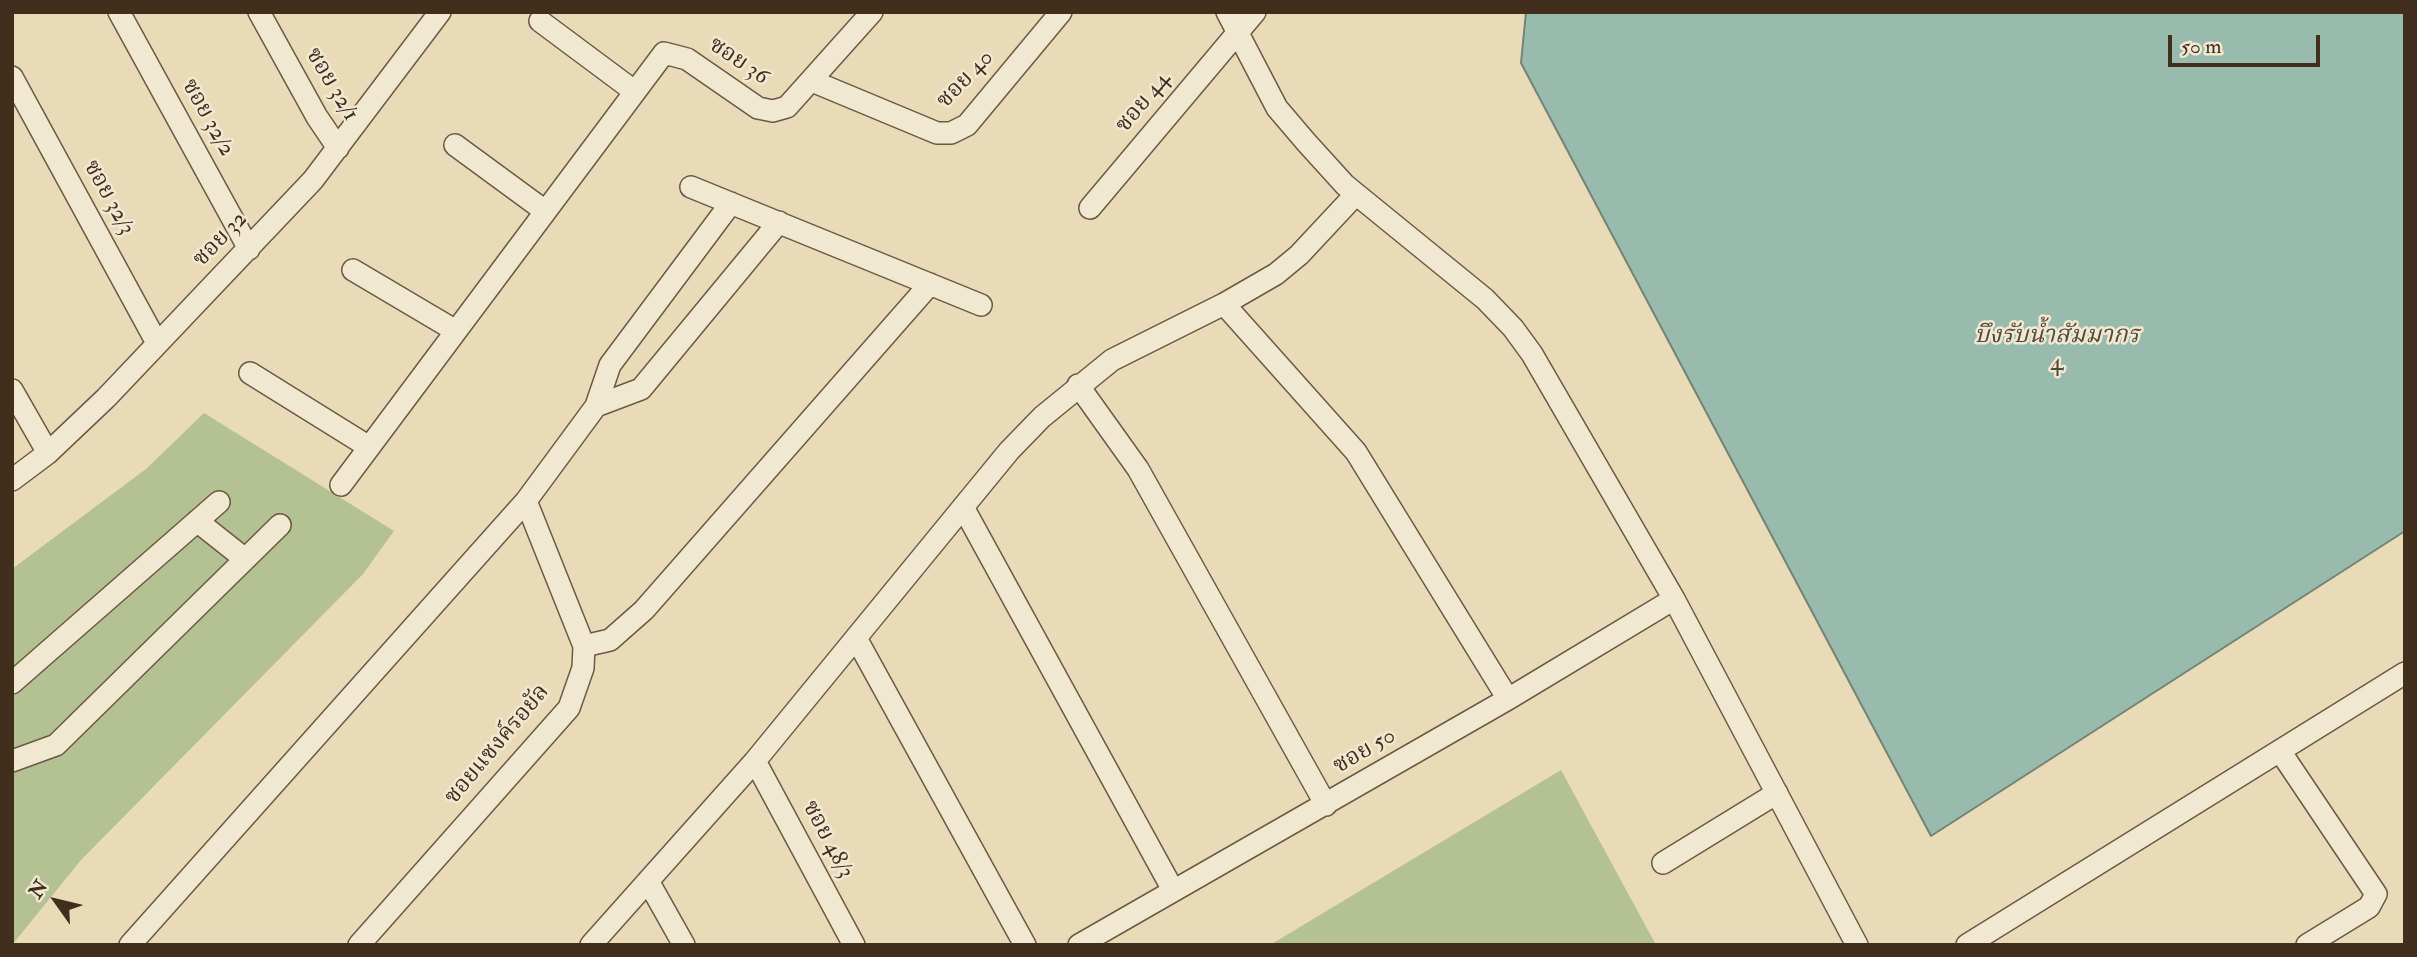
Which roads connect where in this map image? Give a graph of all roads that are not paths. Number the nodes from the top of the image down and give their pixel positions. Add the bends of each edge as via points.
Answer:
1 (119, 12) edge
2 (259, 12) edge
3 (1061, 12) edge
4 (1227, 12) edge
5 (1255, 12) edge
6 (438, 13) edge
7 (871, 13) edge
8 (540, 21) dead end
9 (1238, 33) junction
10 (12, 77) edge
11 (812, 80) junction
12 (634, 91) junction
13 (455, 145) dead end
14 (338, 148) junction
15 (691, 187) dead end
16 (1356, 194) junction
17 (731, 203) junction
18 (1090, 208) dead end
19 (545, 211) junction
20 (779, 222) junction
21 (249, 249) junction
22 (353, 270) dead end
23 (930, 285) junction
24 (1224, 304) junction
25 (981, 305) dead end
26 (456, 331) junction
27 (157, 343) junction
28 (250, 373) dead end
29 (1078, 385) junction
30 (12, 390) edge
31 (596, 406) junction
32 (369, 447) junction
33 (48, 453) junction
34 (12, 480) edge
35 (341, 485) dead end
36 (526, 501) junction
37 (219, 502) dead end
38 (963, 507) junction
39 (197, 521) junction
40 (280, 525) dead end
41 (245, 559) junction
42 (1674, 599) junction
43 (856, 638) junction
44 (584, 646) junction
45 (2405, 673) edge
46 (12, 683) edge
47 (1508, 699) junction
48 (2280, 751) junction
49 (12, 761) edge
50 (754, 761) junction
51 (1777, 793) junction
52 (1325, 805) junction
53 (1663, 863) dead end
54 (648, 881) junction
55 (1174, 890) junction
56 (2309, 944) edge
57 (130, 945) edge
58 (359, 945) edge
59 (592, 945) edge
60 (684, 945) edge
61 (854, 945) edge
62 (1025, 945) edge
63 (1079, 945) edge
64 (1857, 945) edge
65 (1967, 945) edge

1 - 21 street, ซอย 32/2
2 - 14 street, ซอย 32/1
3 - 11 street, ซอย 40 via 967,125 951,133 937,133
4 - 9 street
5 - 9 street, ซอย 44
6 - 14 street, ซอย 32
7 - 11 street, ซอย 36
8 - 12 street
9 - 16 street via 1277,108
9 - 18 street, ซอย 44
10 - 27 street, ซอย 32/3
11 - 12 street, ซอย 36 via 786,107 773,111 758,108 687,59 664,53
12 - 19 street, ซอย 36
13 - 19 street
14 - 21 street, ซอย 32
15 - 17 street
16 - 24 street via 1299,255
16 - 42 street via 1485,299 1513,328
17 - 20 street
17 - 31 street via 611,365
19 - 26 street, ซอย 36
20 - 23 street
20 - 31 street via 641,389
21 - 27 street, ซอย 32
22 - 26 street
23 - 25 street
23 - 44 street via 643,610 610,640
24 - 29 street via 1122,354
24 - 47 street via 1356,452
26 - 32 street, ซอย 36
27 - 33 street, ซอย 32
28 - 32 street
29 - 38 street via 1017,443
29 - 52 street via 1138,469
30 - 33 street
31 - 36 street
32 - 35 street, ซอย 36
33 - 34 street, ซอย 32
36 - 44 street
36 - 57 street
37 - 39 street
38 - 43 street
38 - 55 street
39 - 41 street
39 - 46 street
40 - 41 street
41 - 49 street via 56,745
42 - 47 street, ซอย 50
42 - 51 street
43 - 50 street
43 - 62 street
44 - 58 street, ซอยแซงค์รอยัล via 583,668 569,708
45 - 48 street
47 - 52 street, ซอย 50
48 - 56 street via 2376,894 2369,907
48 - 65 street
50 - 54 street
50 - 61 street, ซอย 48/3
51 - 53 street
51 - 64 street
52 - 55 street, ซอย 50
54 - 59 street
54 - 60 street
55 - 63 street, ซอย 50

